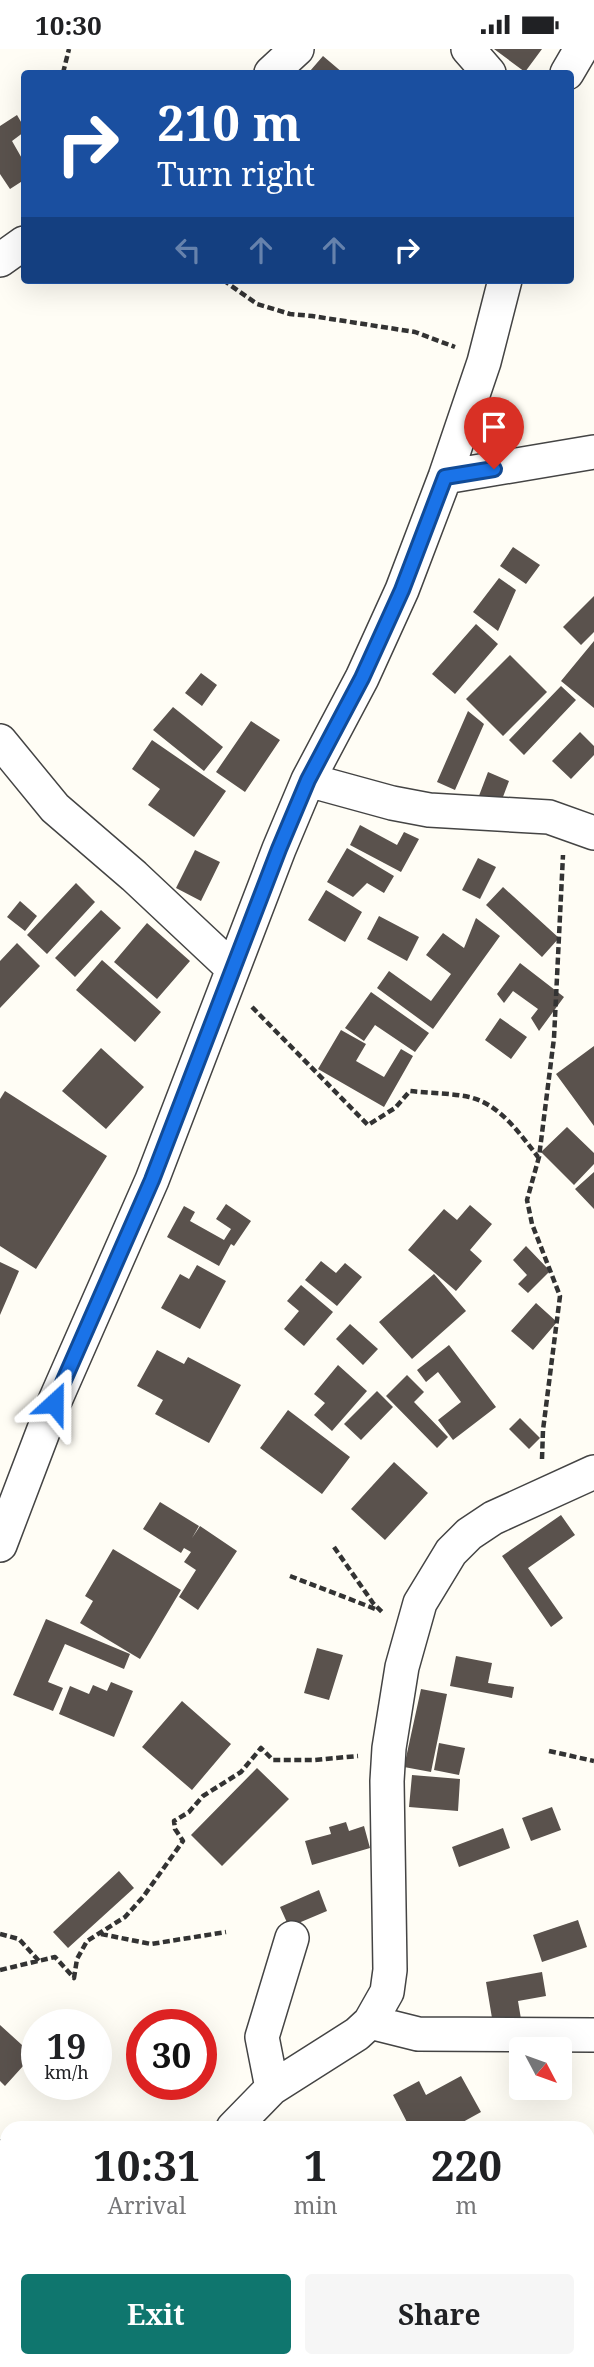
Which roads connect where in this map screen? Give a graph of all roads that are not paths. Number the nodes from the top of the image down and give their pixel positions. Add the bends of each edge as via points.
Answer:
1 (297, 49) edge
2 (468, 49) edge
3 (581, 49) edge
4 (274, 70) edge
5 (486, 70) edge
6 (569, 70) edge
7 (21, 245) edge
8 (0, 260) edge
9 (504, 284) edge
10 (594, 452) edge
11 (445, 477) junction
12 (0, 741) edge
13 (308, 780) junction
14 (579, 828) edge
15 (229, 975) junction
16 (594, 1472) edge
17 (0, 1545) edge
18 (292, 1938) dead end
19 (370, 2022) junction
20 (594, 2035) edge
21 (272, 2088) junction
22 (240, 2121) edge

1 - 4 street
2 - 5 street
3 - 6 street
7 - 8 street
9 - 11 street via 484,362
10 - 11 street
11 - 13 street via 402,590
12 - 15 street via 55,808 135,876
13 - 14 street via 420,808 534,815
13 - 15 street
15 - 17 street via 152,1180 54,1403
16 - 19 street via 493,1518 469,1534 451,1552 420,1603 402,1667 389,1748 390,1970 387,1992
18 - 21 street via 262,2037
19 - 20 street via 418,2034
19 - 21 street
21 - 22 street

